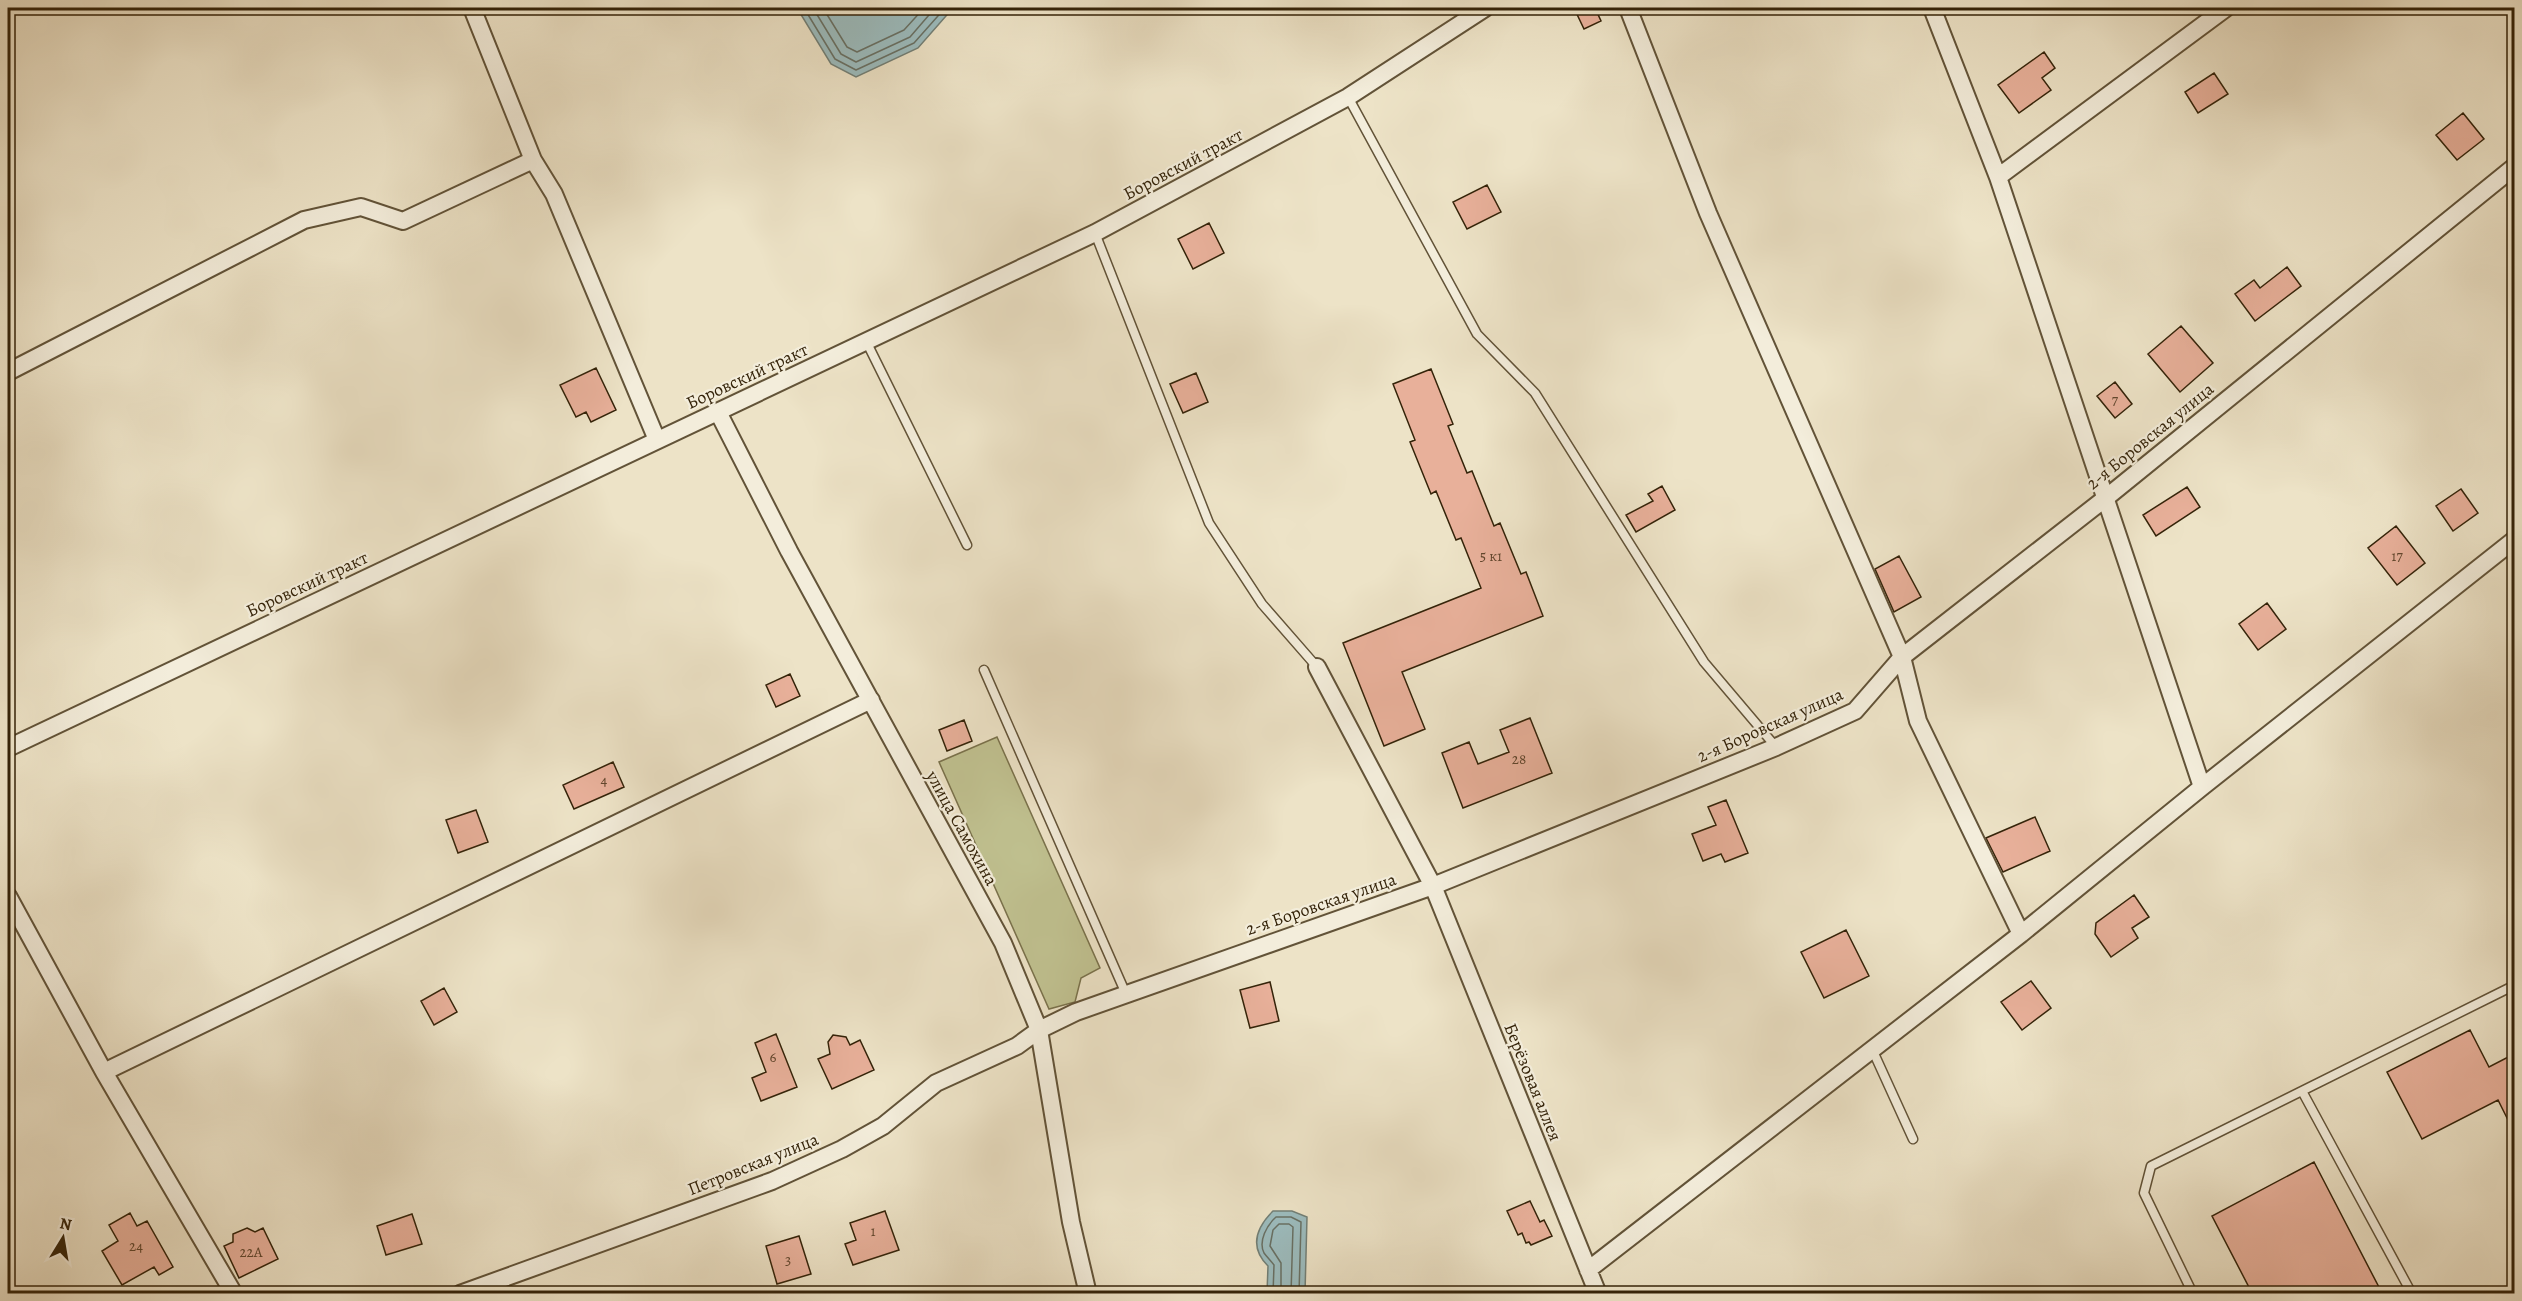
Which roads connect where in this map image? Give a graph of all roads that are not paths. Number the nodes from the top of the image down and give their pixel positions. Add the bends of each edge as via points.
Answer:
1 (472, 8) edge
2 (1485, 8) edge
3 (1628, 8) edge
4 (1932, 8) edge
5 (2226, 8) edge
6 (1348, 97) junction
7 (533, 160) junction
8 (2514, 167) edge
9 (1998, 177) junction
10 (1095, 233) junction
11 (867, 343) junction
12 (8, 372) edge
13 (717, 412) junction
14 (657, 440) junction
15 (2106, 496) junction
16 (2514, 540) edge
17 (967, 545) dead end
18 (1902, 657) junction
19 (1317, 667) joint
20 (984, 670) dead end
21 (871, 700) junction
22 (1776, 747) junction
23 (8, 748) edge
24 (2202, 787) junction
25 (1433, 886) junction
26 (8, 896) edge
27 (2020, 934) junction
28 (2514, 989) edge
29 (1126, 994) junction
30 (1039, 1030) junction
31 (1872, 1049) junction
32 (104, 1072) junction
33 (2302, 1091) junction
34 (1913, 1139) dead end
35 (1588, 1270) junction
36 (234, 1293) edge
37 (460, 1293) edge
38 (1088, 1293) edge
39 (1598, 1293) edge
40 (2193, 1293) edge
41 (2412, 1293) edge

1 - 7 street
2 - 6 street, Боровский тракт
3 - 18 street via 1708,213
4 - 9 street
5 - 9 street
6 - 10 street, Боровский тракт
6 - 22 lane via 1477,334 1535,393 1704,662
7 - 12 street via 403,221 361,207 304,220
7 - 14 street via 554,194
8 - 15 street, 2-я Боровская улица
9 - 15 street
10 - 11 street, Боровский тракт
10 - 19 lane via 1209,523 1262,604
11 - 13 street, Боровский тракт
11 - 17 lane
13 - 14 street, Боровский тракт
13 - 21 street, улица Самохина
14 - 23 street, Боровский тракт
15 - 18 street, 2-я Боровская улица
15 - 24 street
16 - 24 street
18 - 22 street, 2-я Боровская улица via 1855,711
18 - 27 street via 1918,720
19 - 25 street, Берёзовая аллея
20 - 29 lane
21 - 30 street, улица Самохина via 1003,943
21 - 32 street
22 - 25 street, 2-я Боровская улица
24 - 27 street
25 - 29 street, 2-я Боровская улица
25 - 35 street, Берёзовая аллея
26 - 32 street
27 - 31 street
28 - 33 lane via 2509,988
29 - 30 street, 2-я Боровская улица
30 - 37 street, Петровская улица via 1017,1046 936,1083 883,1125 842,1149 772,1181
30 - 38 street, улица Самохина via 1071,1222
31 - 34 lane
31 - 35 street
32 - 36 street
33 - 40 lane via 2151,1166 2144,1193
33 - 41 lane
35 - 39 street, Берёзовая аллея

